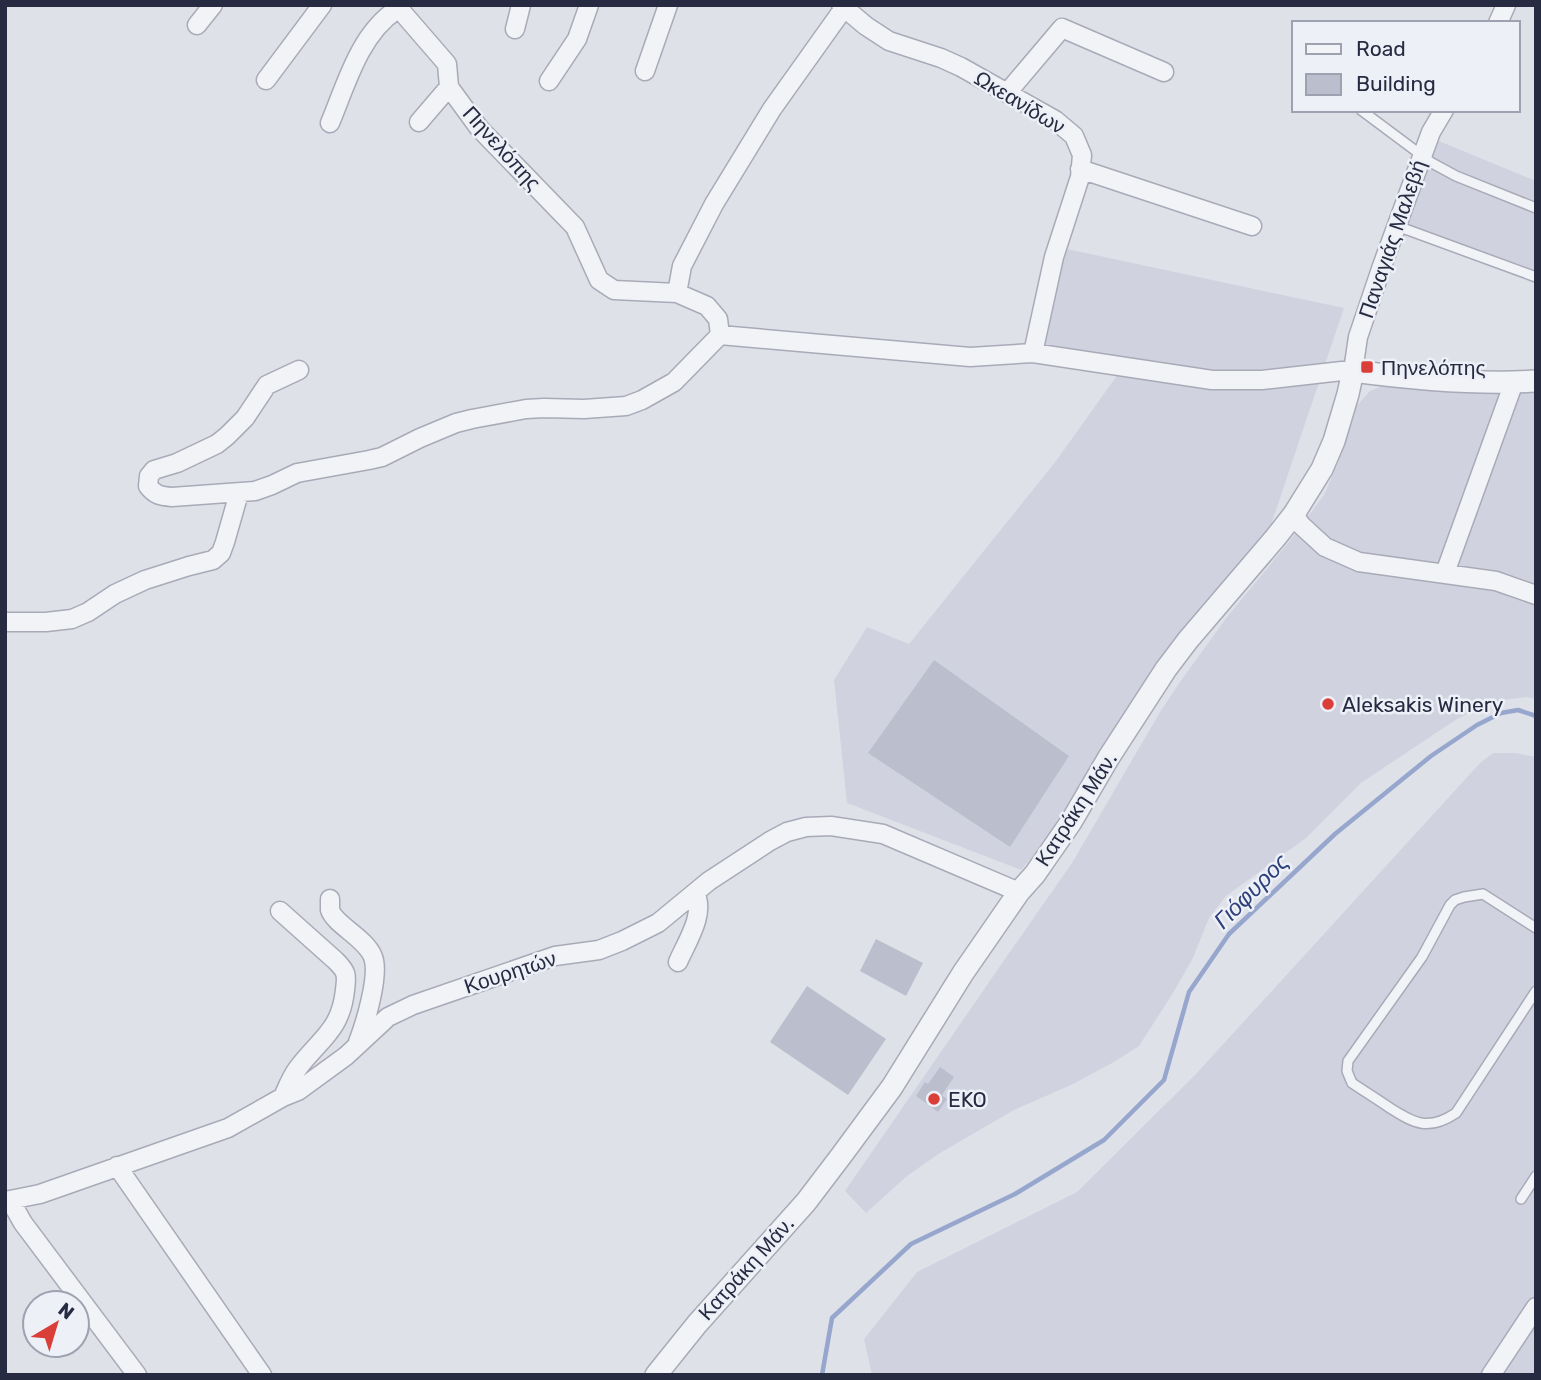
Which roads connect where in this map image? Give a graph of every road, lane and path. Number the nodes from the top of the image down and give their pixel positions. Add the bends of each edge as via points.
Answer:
1 (214, 5) edge
2 (322, 5) edge
3 (522, 5) edge
4 (589, 5) edge
5 (668, 5) edge
6 (1506, 5) edge
7 (842, 7) edge
8 (1499, 21) edge
9 (197, 25) dead end
10 (515, 29) dead end
11 (645, 71) dead end
12 (1164, 72) dead end
13 (266, 80) dead end
14 (550, 81) dead end
15 (449, 87) junction
16 (1007, 93) junction
17 (1364, 112) edge
18 (1443, 112) edge
19 (419, 122) dead end
20 (330, 123) dead end
21 (1421, 157) junction
22 (1080, 169) junction
23 (1536, 208) edge
24 (1252, 226) dead end
25 (1397, 226) junction
26 (1536, 277) edge
27 (677, 293) junction
28 (720, 335) junction
29 (1032, 353) junction
30 (299, 370) dead end
31 (1353, 371) junction
32 (1536, 381) edge
33 (1514, 382) junction
34 (239, 493) junction
35 (1294, 514) junction
36 (1445, 573) junction
37 (1536, 595) edge
38 (5, 622) edge
39 (1019, 892) junction
40 (695, 893) junction
41 (330, 899) dead end
42 (280, 911) dead end
43 (1536, 928) edge
44 (678, 962) dead end
45 (1536, 991) edge
46 (356, 1048) junction
47 (283, 1097) junction
48 (117, 1166) junction
49 (1536, 1176) edge
50 (1521, 1199) dead end
51 (8, 1200) edge
52 (1536, 1307) edge
53 (137, 1375) edge
54 (262, 1375) edge
55 (656, 1375) edge
56 (1491, 1375) edge

1 - 9 street
2 - 13 street
3 - 10 street
4 - 14 street via 577,39
5 - 11 street
6 - 8 street
7 - 16 street, Ωκεανίδων via 889,41 941,58
7 - 27 street via 714,204 682,266
12 - 16 street via 1062,28
15 - 19 street
15 - 20 street, Πηνελόπης via 447,64 396,10 365,44
15 - 27 street, Πηνελόπης via 479,128 575,228 599,281 614,290
16 - 22 street, Ωκεανίδων via 1074,136 1082,155
17 - 21 lane
18 - 21 street, Παναγιάς Μαλεβή
21 - 23 lane
21 - 25 street, Παναγιάς Μαλεβή
22 - 24 street
22 - 29 street, Ωκεανίδων
25 - 26 lane
25 - 31 street, Παναγιάς Μαλεβή via 1358,337
27 - 28 street, Πηνελόπης via 707,306 718,319
28 - 29 street via 970,356
28 - 34 street via 674,382 626,406 526,409 472,419 382,457 297,472 272,485
29 - 31 street via 1212,380
30 - 34 street via 267,385 244,418 216,444 149,476 148,486 159,496
31 - 33 street
31 - 35 street, Κατράκη Μάν. via 1326,460
32 - 33 street
33 - 36 street
34 - 38 street via 221,553 214,560 145,580 72,619
35 - 36 street via 1325,547 1359,562
35 - 39 street, Κατράκη Μάν. via 1181,649 1071,822
36 - 37 street via 1496,580
39 - 40 street, Κουρητών via 883,834 822,825 777,837
39 - 55 street, Κατράκη Μάν. via 892,1087 841,1156
40 - 44 street via 697,917
40 - 46 street, Κουρητών via 658,923 606,948 555,956 413,1005 388,1017
41 - 46 street via 330,909 367,946 375,963
42 - 47 street via 336,961 347,977 335,1024 295,1071
43 - 45 lane via 1483,894 1455,900 1422,957 1348,1061 1349,1077 1410,1121 1427,1124 1448,1118 1456,1113
46 - 47 street, Κουρητών via 324,1074
47 - 48 street, Κουρητών via 218,1132
48 - 51 street, Κουρητών via 40,1194
48 - 54 street
49 - 50 lane
51 - 53 street
52 - 56 street

